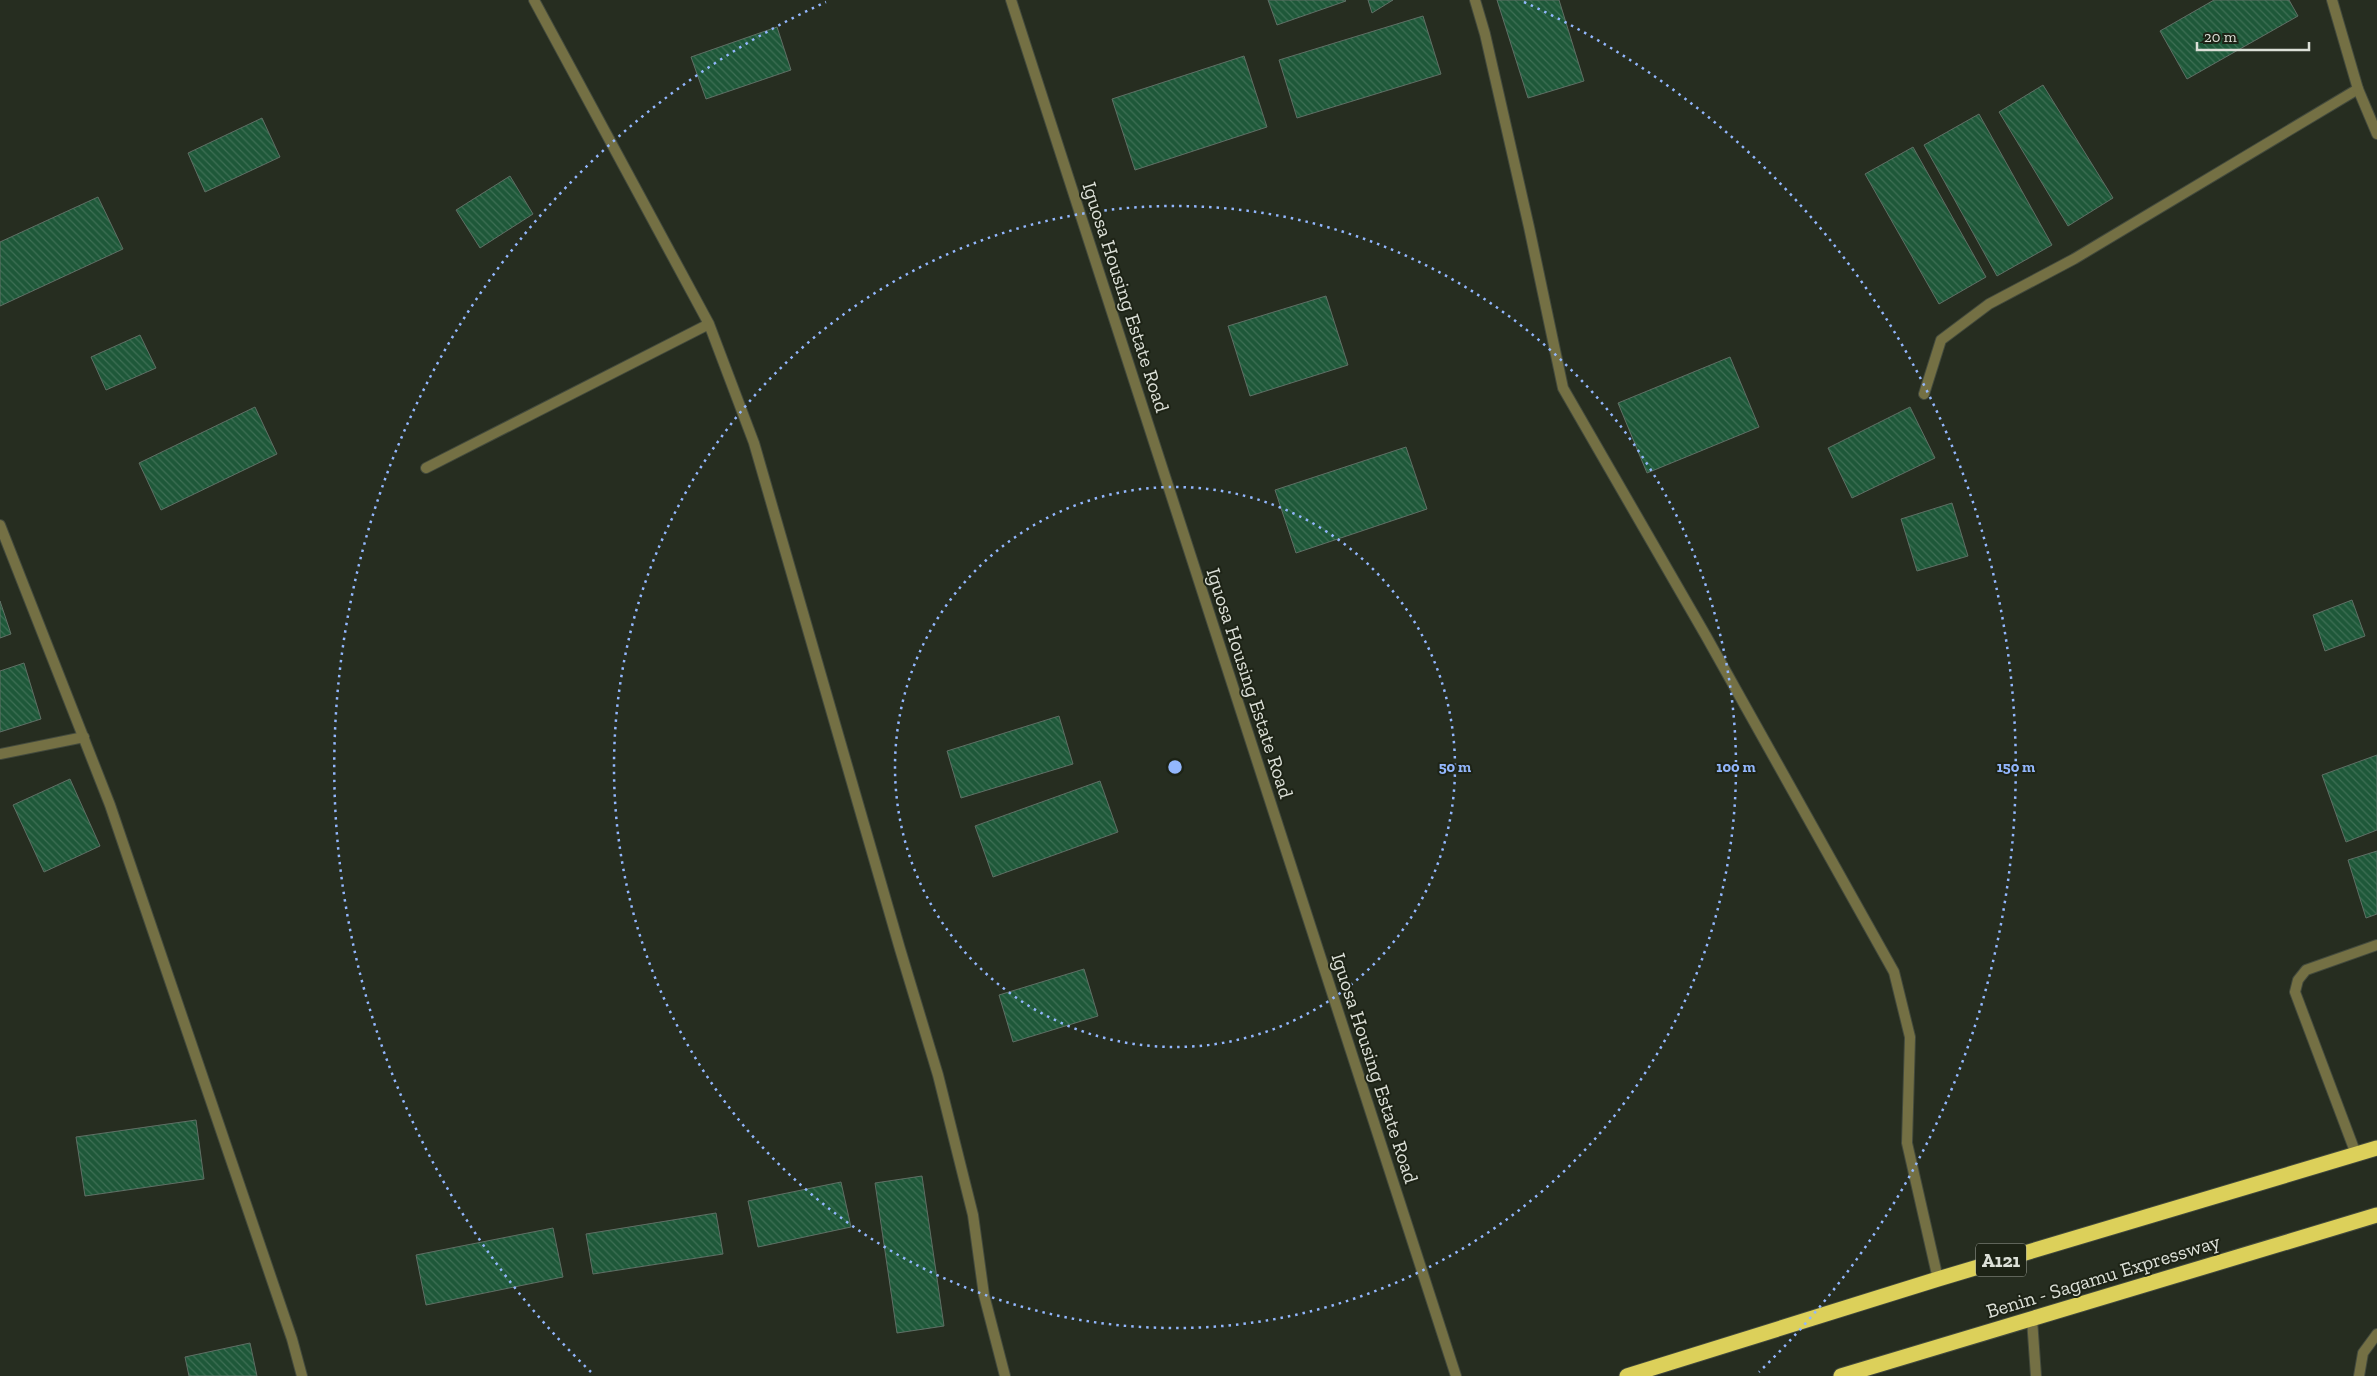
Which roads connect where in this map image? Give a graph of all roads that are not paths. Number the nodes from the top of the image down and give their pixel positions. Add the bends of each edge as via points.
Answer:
1 (534, 0) edge
2 (1011, 0) edge
3 (1476, 0) edge
4 (2332, 0) edge
5 (2358, 89) junction
6 (2377, 134) edge
7 (709, 324) junction
8 (1924, 394) dead end
9 (426, 468) dead end
10 (0, 525) edge
11 (84, 737) junction
12 (0, 754) edge
13 (2377, 945) edge
14 (2377, 1148) edge
15 (2356, 1154) junction
16 (2377, 1215) edge
17 (1938, 1279) junction
18 (2032, 1319) junction
19 (2377, 1334) edge
20 (302, 1376) edge
21 (1005, 1376) edge
22 (1456, 1376) edge
23 (1627, 1376) edge
24 (1841, 1376) edge
25 (2036, 1376) edge
26 (2359, 1376) edge

1 - 7 street
2 - 22 street, Iguosa Housing Estate Road
3 - 17 street via 1530,227 1563,388 1894,972 1910,1037 1907,1143
4 - 5 street
5 - 6 street
5 - 8 street via 2074,259 1989,304 1941,340
7 - 9 street
7 - 21 street via 754,443 938,1076 973,1215 984,1295
10 - 11 street
11 - 12 street
11 - 20 street via 114,814
13 - 15 street via 2306,970 2298,980 2295,992
14 - 15 highway, A121
15 - 17 highway, A121
16 - 18 highway, Benin - Sagamu Expressway
17 - 23 highway, A121
18 - 24 highway, Benin - Sagamu Expressway
18 - 25 street
19 - 26 street via 2363,1352

